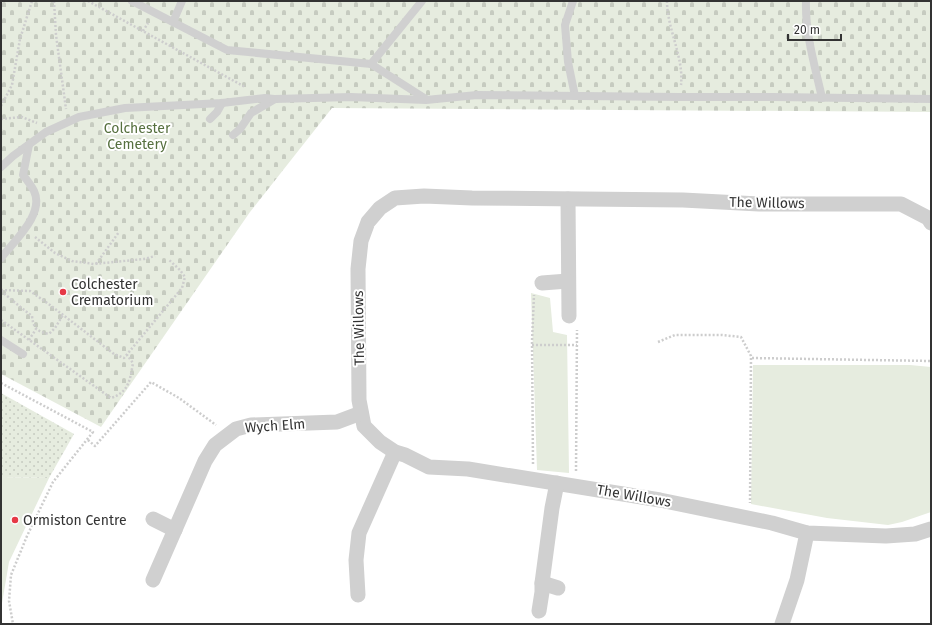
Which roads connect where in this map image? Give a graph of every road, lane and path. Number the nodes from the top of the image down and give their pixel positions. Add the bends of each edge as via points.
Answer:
1 (32, 1) edge
2 (54, 1) edge
3 (88, 1) edge
4 (132, 1) edge
5 (182, 1) edge
6 (422, 1) edge
7 (573, 1) edge
8 (667, 1) edge
9 (806, 1) edge
10 (173, 22) junction
11 (371, 64) junction
12 (576, 96) junction
13 (679, 97) junction
14 (264, 98) junction
15 (822, 98) junction
16 (275, 99) junction
17 (931, 99) edge
18 (426, 100) junction
19 (222, 103) junction
20 (1, 106) edge
21 (1, 119) edge
22 (210, 119) dead end
23 (68, 121) junction
24 (46, 132) junction
25 (233, 135) dead end
26 (29, 145) junction
27 (1, 167) edge
28 (568, 199) junction
29 (931, 223) edge
30 (26, 228) junction
31 (118, 232) dead end
32 (155, 256) dead end
33 (1, 258) edge
34 (168, 259) dead end
35 (96, 264) junction
36 (568, 281) junction
37 (542, 283) joint
38 (1, 290) edge
39 (63, 315) junction
40 (569, 316) joint
41 (1, 320) edge
42 (36, 329) junction
43 (1, 340) edge
44 (29, 340) junction
45 (658, 342) dead end
46 (532, 344) junction
47 (577, 344) junction
48 (23, 354) dead end
49 (127, 354) junction
50 (751, 358) junction
51 (931, 361) edge
52 (1, 382) edge
53 (361, 413) junction
54 (227, 434) junction
55 (88, 440) junction
56 (395, 452) junction
57 (576, 476) dead end
58 (533, 479) junction
59 (557, 482) junction
60 (153, 519) dead end
61 (750, 519) junction
62 (931, 529) edge
63 (175, 530) junction
64 (807, 534) junction
65 (154, 580) dead end
66 (542, 583) junction
67 (558, 588) dead end
68 (358, 595) dead end
69 (538, 612) dead end
70 (13, 624) edge
71 (782, 624) edge

1 - 20 path via 20,39 12,85
2 - 23 path
3 - 14 path
4 - 10 lane
5 - 10 lane
6 - 11 lane
7 - 12 lane via 565,26 568,62
8 - 13 path via 682,76
9 - 15 lane via 809,40
10 - 11 lane via 227,50
11 - 18 lane
12 - 13 lane
12 - 18 lane via 477,95
13 - 15 lane
14 - 16 lane
14 - 19 lane
15 - 17 lane
16 - 18 lane via 351,97
16 - 25 lane via 251,113
19 - 22 lane via 218,112
19 - 23 lane via 125,108
21 - 24 path via 22,117 37,123
23 - 24 lane
24 - 26 lane
26 - 27 lane
26 - 30 lane via 23,175 34,192 37,206
28 - 29 street, The Willows via 759,204 901,204 928,218
28 - 36 street
28 - 53 street, The Willows via 424,196 395,198 380,208 368,222 361,241 358,269
30 - 33 lane
30 - 35 path via 55,253 72,261
31 - 35 path
32 - 35 path
34 - 49 path via 184,277 182,288
36 - 37 street
36 - 40 street
37 - 46 path via 534,283
38 - 39 path via 30,291
38 - 42 path via 32,316 32,323
39 - 42 path via 48,334
39 - 49 path via 114,354 124,358
40 - 47 path via 577,315
41 - 44 path
42 - 44 path
43 - 48 lane
44 - 49 path via 111,398 124,392 129,382 133,363
45 - 50 path via 675,336 741,337
46 - 47 path
46 - 58 path
47 - 57 path
50 - 51 path
50 - 61 path
52 - 55 path via 93,432
53 - 54 street, Wych Elm via 337,422 251,425
53 - 56 street, The Willows via 364,426
54 - 55 path via 180,398 151,382 95,446
54 - 63 street, Wych Elm via 215,445 205,461
55 - 70 path via 53,482 11,575 9,600
56 - 58 street, The Willows via 429,467 468,469
56 - 68 street via 359,532 356,560
58 - 59 street, The Willows
59 - 61 street, The Willows
59 - 66 street
60 - 63 street
61 - 64 street, The Willows
62 - 64 street, The Willows via 915,534 886,536
63 - 65 street, Wych Elm
64 - 71 street via 797,580
66 - 67 street
66 - 69 street

